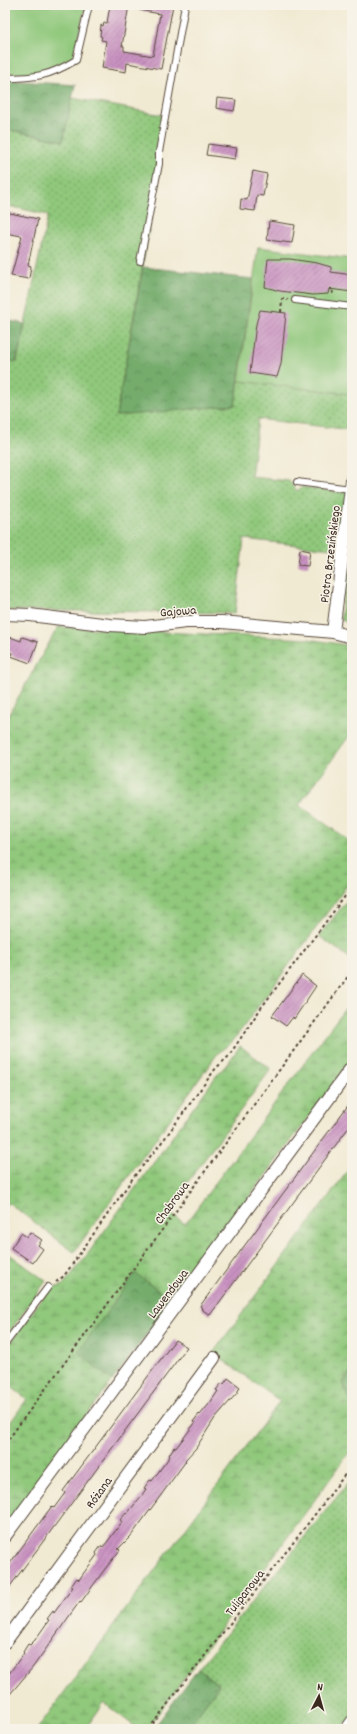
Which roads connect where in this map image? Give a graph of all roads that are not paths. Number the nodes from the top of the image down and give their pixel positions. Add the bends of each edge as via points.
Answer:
1 (89, 5) edge
2 (185, 5) edge
3 (5, 78) edge
4 (140, 261) dead end
5 (295, 300) road end
6 (352, 307) edge
7 (297, 482) dead end
8 (351, 484) edge
9 (5, 614) edge
10 (333, 632) junction
11 (352, 637) edge
12 (352, 1067) edge
13 (48, 1287) road end
14 (5, 1344) edge
15 (214, 1358) dead end
16 (5, 1536) edge
17 (5, 1642) edge
18 (352, 1722) edge
19 (347, 1729) edge

1 - 3 lane via 76,60 59,70 34,78
2 - 4 lane
5 - 6 lane
7 - 8 lane
8 - 10 street, Piotra Brzezińskiego
9 - 10 street, Gajowa via 30,614 145,627 186,622 222,622
10 - 11 street, Gajowa
12 - 16 street, Lawendowa
13 - 14 lane
15 - 17 street, Różana
18 - 19 street

